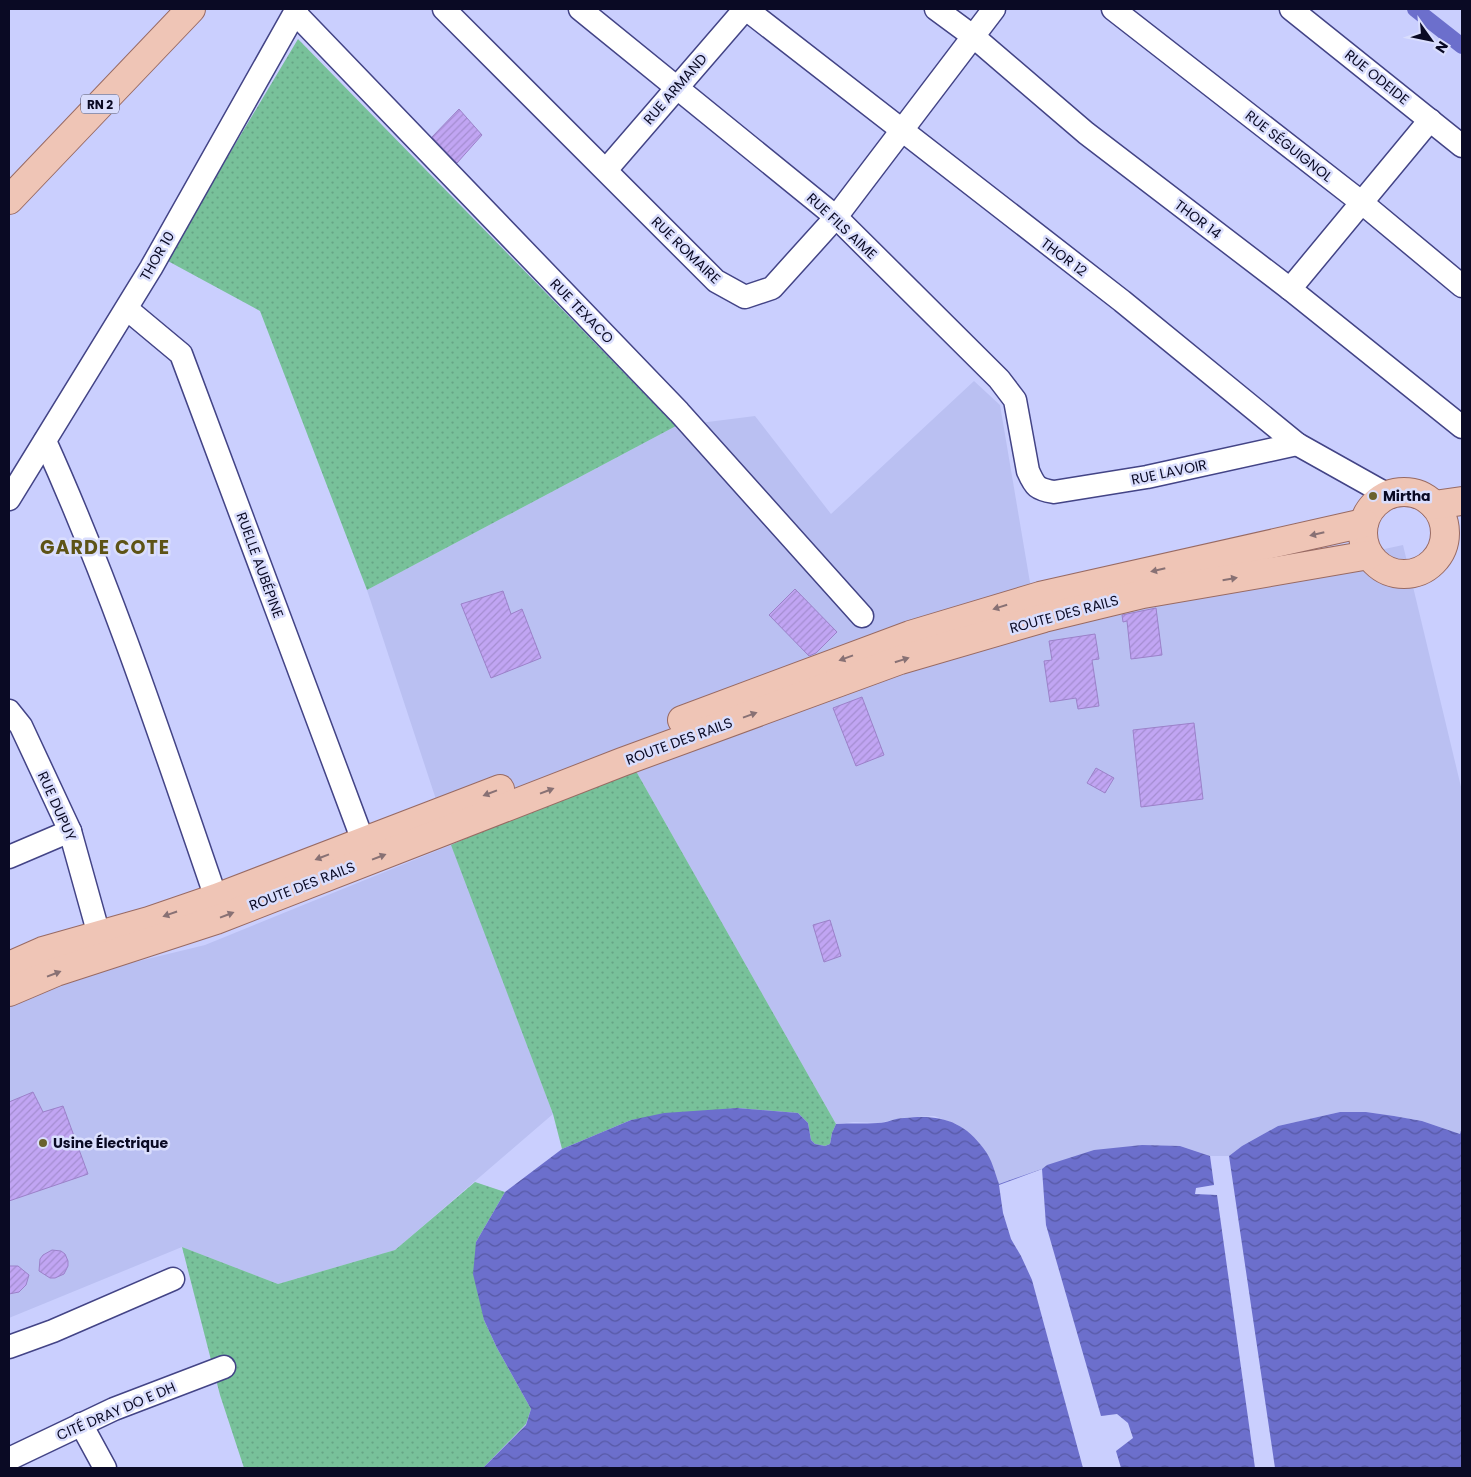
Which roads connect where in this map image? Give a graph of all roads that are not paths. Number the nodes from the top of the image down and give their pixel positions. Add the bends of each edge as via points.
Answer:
1 (191, 9) edge
2 (444, 9) edge
3 (580, 9) edge
4 (746, 9) edge
5 (936, 9) edge
6 (994, 9) edge
7 (1112, 9) edge
8 (1291, 9) edge
9 (296, 11) edge
10 (974, 37) junction
11 (677, 87) junction
12 (1430, 120) junction
13 (903, 129) junction
14 (1462, 146) edge
15 (606, 170) junction
16 (9, 200) edge
17 (1361, 202) junction
18 (836, 217) junction
19 (1462, 286) edge
20 (1290, 289) junction
21 (127, 309) junction
22 (1462, 427) edge
23 (44, 440) junction
24 (1297, 444) junction
25 (1040, 490) joint
26 (1388, 495) junction
27 (9, 498) edge
28 (1462, 500) edge
29 (1434, 505) junction
30 (1364, 523) junction
31 (1453, 542) edge
32 (1369, 555) junction
33 (862, 616) dead end
34 (9, 711) edge
35 (70, 831) junction
36 (363, 842) junction
37 (9, 857) edge
38 (216, 898) junction
39 (100, 935) junction
40 (9, 966) edge
41 (9, 992) edge
42 (173, 1279) dead end
43 (9, 1347) edge
44 (224, 1367) dead end
45 (80, 1424) junction
46 (9, 1459) edge
47 (105, 1468) edge

1 - 16 main road, RN 2
2 - 15 street, RUE ROMAIRE
3 - 11 street, RUE FILS AIME
4 - 11 street, RUE ARMAND
4 - 13 street, THOR 12
5 - 10 street, THOR 14
6 - 10 street, RUE ROMAIRE
7 - 17 street, RUE SÉGUIGNOL
8 - 12 street, RUE ODEIDE
9 - 21 street, THOR 10
9 - 33 street, RUE TEXACO via 679,412
10 - 13 street, RUE ROMAIRE
10 - 20 street, THOR 14 via 1086,133
11 - 15 street, RUE ARMAND
11 - 18 street, RUE FILS AIME
12 - 14 street, RUE ODEIDE
12 - 17 street
13 - 18 street, RUE ROMAIRE
13 - 24 street, THOR 12
15 - 18 street, RUE ROMAIRE via 716,281 745,297 772,288
17 - 19 street, RUE SÉGUIGNOL
17 - 20 street
18 - 25 street, RUE FILS AIME via 998,379 1015,400 1028,471
20 - 22 street, THOR 14
21 - 23 street, THOR 10
21 - 36 street, RUELLE AUBÉPINE via 181,354
23 - 27 street, THOR 10
23 - 38 street via 71,498 149,702
24 - 25 street, RUE LAVOIR via 1147,477 1054,492
24 - 26 street, THOR 12
26 - 29 main road via 1412,493
26 - 30 main road via 1377,502
28 - 29 main road
29 - 31 main road
30 - 32 main road via 1363,534
30 -> 36 main road, ROUTE DES RAILS via 1040,596 910,635
31 - 32 main road via 1433,562 1415,572 1402,574 1390,571
41 -> 32 main road, ROUTE DES RAILS via 56,972 216,920 622,762 900,660 1044,618 1143,594
34 - 35 street, RUE DUPUY via 21,726
35 - 37 street
35 - 39 street, RUE DUPUY
36 -> 38 main road, ROUTE DES RAILS
38 -> 39 main road, ROUTE DES RAILS
39 - 40 main road, ROUTE DES RAILS via 43,951
42 - 43 street
44 - 45 street, CITÉ DRAY DO E DH
45 - 46 street, CITÉ DRAY DO E DH
45 - 47 street

